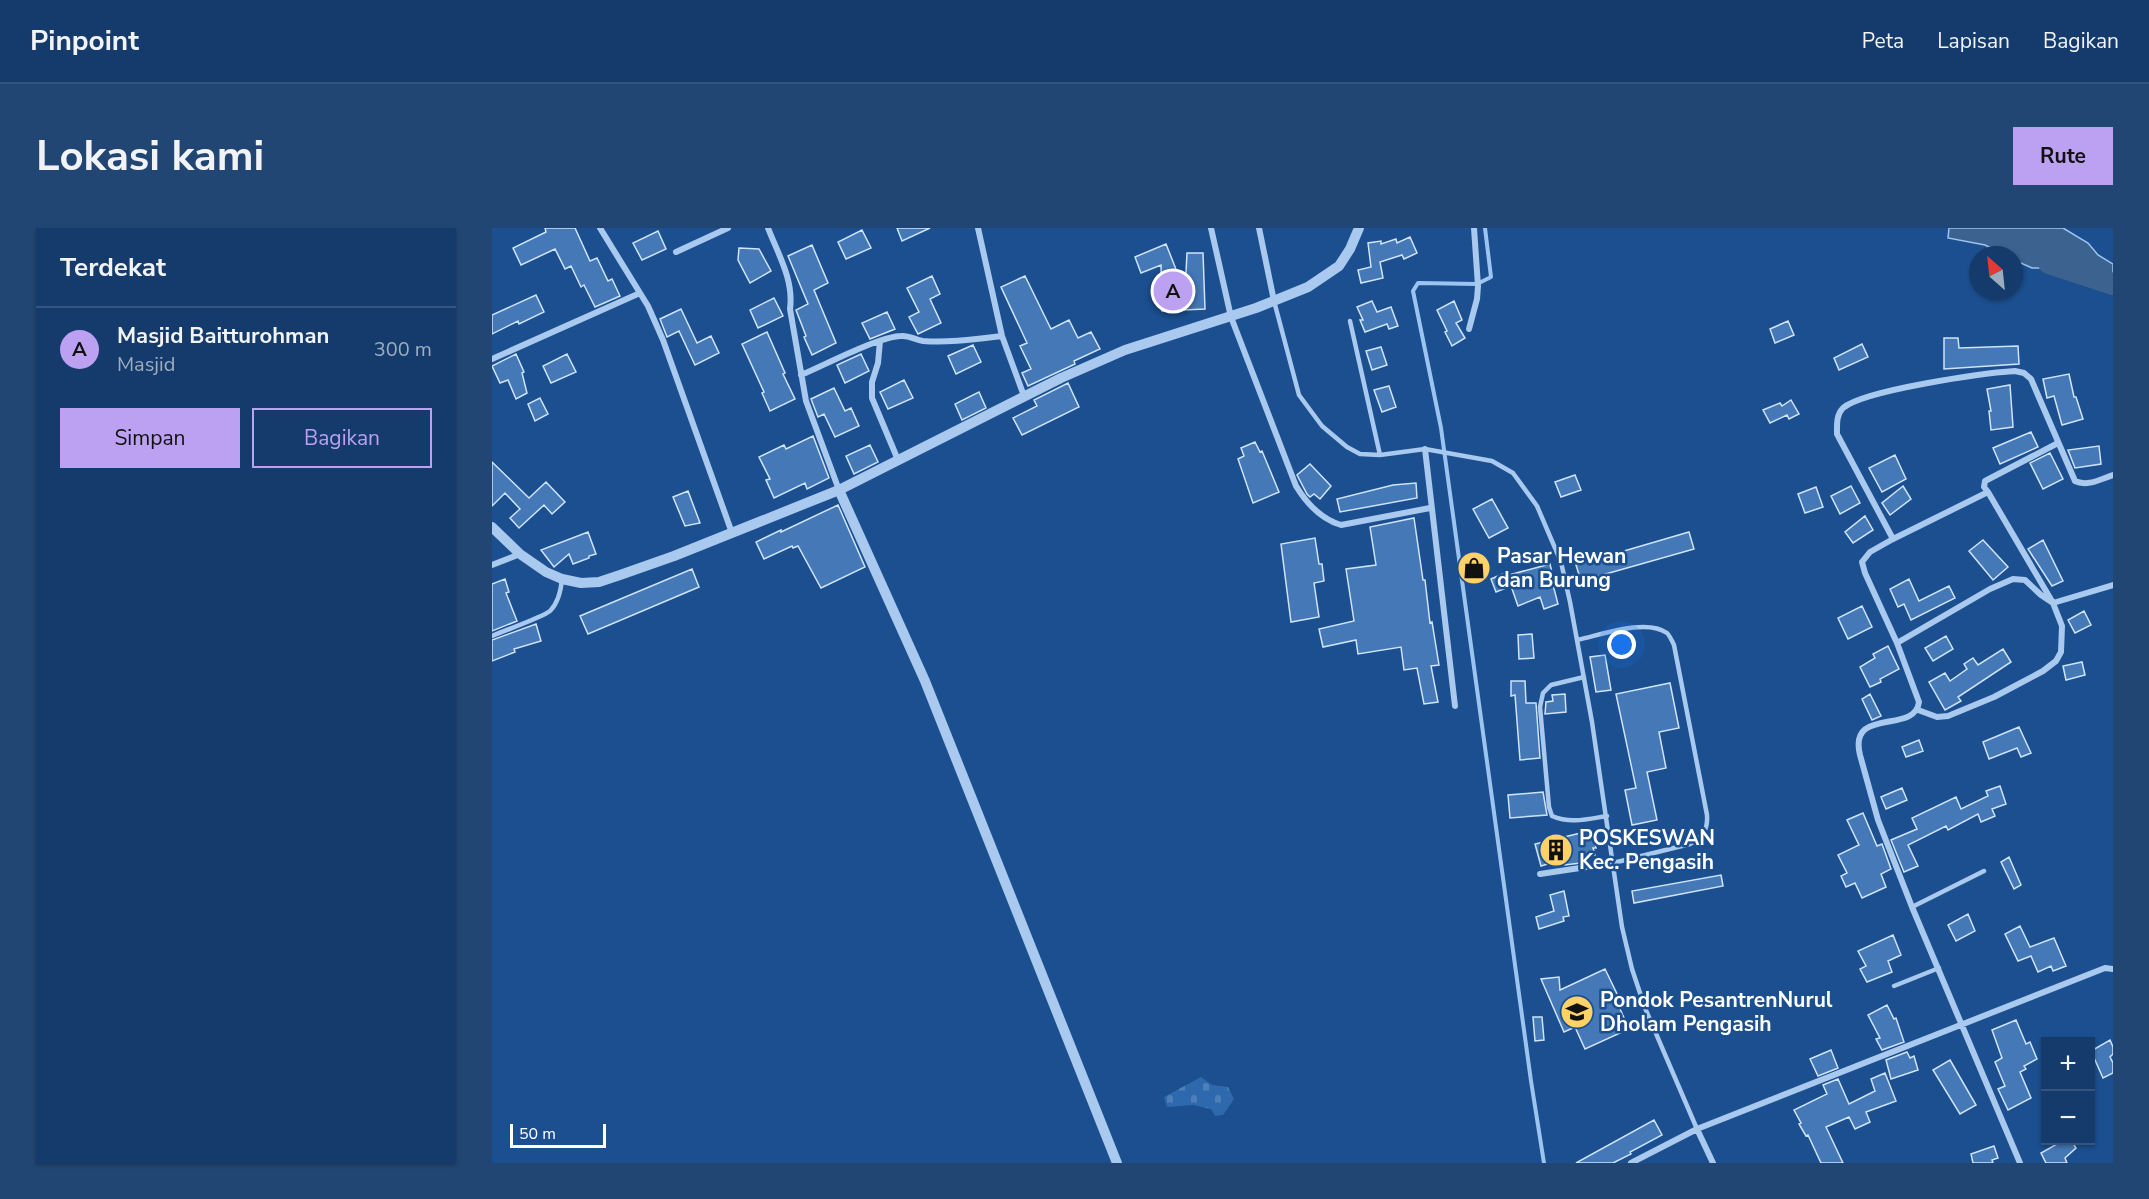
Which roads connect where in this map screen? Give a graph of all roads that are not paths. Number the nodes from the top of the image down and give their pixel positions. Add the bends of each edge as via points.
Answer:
1 (600, 228) edge
2 (728, 228) edge
3 (768, 228) edge
4 (978, 228) edge
5 (1210, 228) edge
6 (1259, 228) edge
7 (1359, 228) edge
8 (1474, 228) edge
9 (676, 252) dead end
10 (640, 294) junction
11 (1274, 301) junction
12 (1231, 317) junction
13 (1350, 321) dead end
14 (1469, 328) dead end
15 (1002, 336) junction
16 (880, 341) junction
17 (492, 359) edge
18 (801, 375) junction
19 (1024, 396) junction
20 (2058, 443) junction
21 (1425, 449) junction
22 (1380, 455) junction
23 (898, 460) junction
24 (2113, 475) edge
25 (839, 490) junction
26 (1988, 492) junction
27 (1430, 508) junction
28 (492, 527) edge
29 (732, 533) junction
30 (1893, 539) junction
31 (520, 554) junction
32 (492, 565) edge
33 (562, 579) junction
34 (2113, 585) edge
35 (2053, 603) junction
36 (492, 636) edge
37 (1577, 640) junction
38 (1897, 643) junction
39 (1584, 677) junction
40 (1455, 706) dead end
41 (1918, 710) junction
42 (1607, 816) junction
43 (1613, 863) junction
44 (1984, 871) dead end
45 (1540, 874) dead end
46 (1912, 907) junction
47 (1939, 968) junction
48 (2113, 969) edge
49 (1894, 986) dead end
50 (1963, 1024) junction
51 (1697, 1129) junction
52 (1117, 1163) edge
53 (1632, 1163) edge
54 (1713, 1163) edge
55 (2020, 1163) edge

1 - 10 street
2 - 9 street
3 - 18 street via 790,283 790,309
4 - 15 street
5 - 12 street
6 - 11 street
7 - 11 street via 1339,266 1308,287
8 - 14 street via 1478,286
10 - 17 street
10 - 29 street via 675,372
11 - 12 street
11 - 22 lane via 1299,396 1322,426 1347,447
12 - 19 street via 1125,350
12 - 27 street via 1296,486 1306,502 1330,522 1341,525
13 - 22 lane
15 - 16 street via 920,341 898,336
15 - 19 street
16 - 18 street
16 - 23 street via 872,398
18 - 25 street via 806,401
19 - 23 street
20 - 24 street via 2075,481 2092,483
20 - 26 street via 1985,481
20 - 30 street via 2031,379 2015,371 1863,398 1842,409 1836,422 1837,434
21 - 22 lane
21 - 27 street
21 - 37 lane via 1492,461 1513,473 1537,506 1562,562
23 - 25 street
25 - 29 street
25 - 52 street via 925,681
26 - 30 street
26 - 35 street
27 - 40 street
28 - 31 street
29 - 33 street via 599,582
30 - 38 street via 1870,552 1862,562
31 - 32 street
31 - 33 street
33 - 36 lane via 551,610
34 - 35 street
35 - 38 street via 2025,580 2013,579
35 - 41 street via 2062,638 2061,652 2050,667 1948,716 1937,717
37 - 39 lane
37 - 43 lane via 1644,626 1669,635 1707,815 1705,833 1690,844
38 - 41 street via 1916,692
39 - 42 lane
39 - 42 lane via 1551,685 1543,693 1540,707 1549,807 1552,816 1570,821
41 - 46 street via 1868,727 1859,737 1858,746 1878,820
42 - 43 lane
43 - 45 street
43 - 51 lane via 1632,969
44 - 46 lane
46 - 47 street
47 - 49 lane
47 - 50 street
48 - 50 street via 2105,968
50 - 51 street
50 - 55 street
51 - 53 street
51 - 54 street

